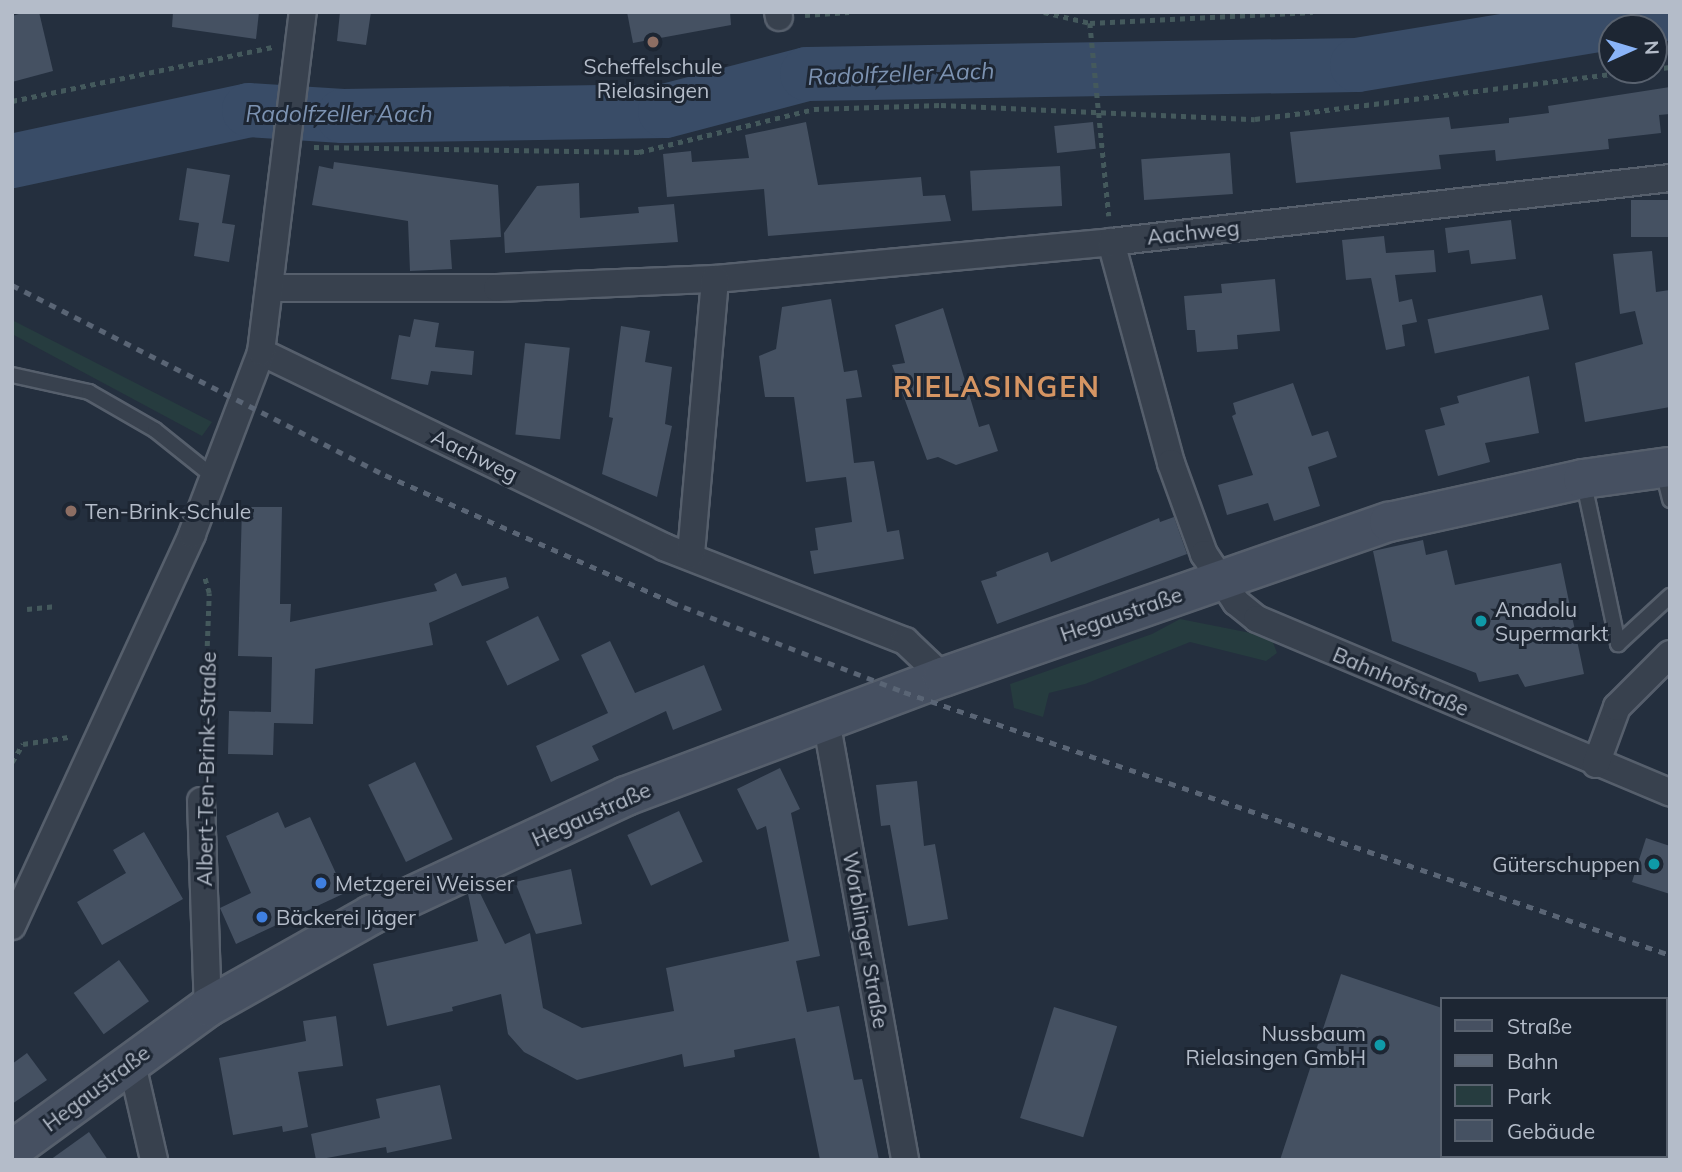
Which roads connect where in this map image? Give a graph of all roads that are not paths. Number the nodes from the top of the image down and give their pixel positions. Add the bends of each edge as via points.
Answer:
1 (302, 23) edge
2 (1670, 178) edge
3 (1111, 242) junction
4 (715, 279) junction
5 (272, 288) junction
6 (261, 352) junction
7 (12, 375) edge
8 (215, 478) junction
9 (1583, 479) junction
10 (1667, 479) edge
11 (691, 555) junction
12 (1219, 580) junction
13 (1670, 596) edge
14 (1670, 654) edge
15 (943, 677) junction
16 (826, 720) junction
17 (1596, 764) junction
18 (1670, 793) edge
19 (201, 801) road end
20 (12, 926) edge
21 (208, 1007) junction
22 (131, 1060) junction
23 (12, 1150) edge
24 (154, 1160) edge
25 (905, 1160) edge

1 - 5 street via 283,147
2 - 3 street, Aachweg
3 - 4 street, Aachweg
3 - 12 street via 1171,463 1204,554
4 - 5 street, Aachweg via 497,288
4 - 11 street
5 - 6 street
6 - 8 street
6 - 11 street, Aachweg via 664,547
7 - 8 lane via 89,392 155,430
8 - 20 street
9 - 10 main road, Hegaustraße
9 - 12 main road, Hegaustraße via 1389,522
9 - 13 lane via 1618,644
11 - 15 street, Aachweg via 905,641
12 - 15 main road, Hegaustraße
12 - 17 street, Bahnhofstraße via 1257,619
14 - 17 street via 1617,707
15 - 16 main road, Hegaustraße
16 - 21 main road, Hegaustraße via 601,808 371,915
16 - 25 street, Worblinger Straße
17 - 18 street, Bahnhofstraße
19 - 21 street, Albert-Ten-Brink-Straße
21 - 22 main road, Hegaustraße
22 - 23 main road, Hegaustraße
22 - 24 street

